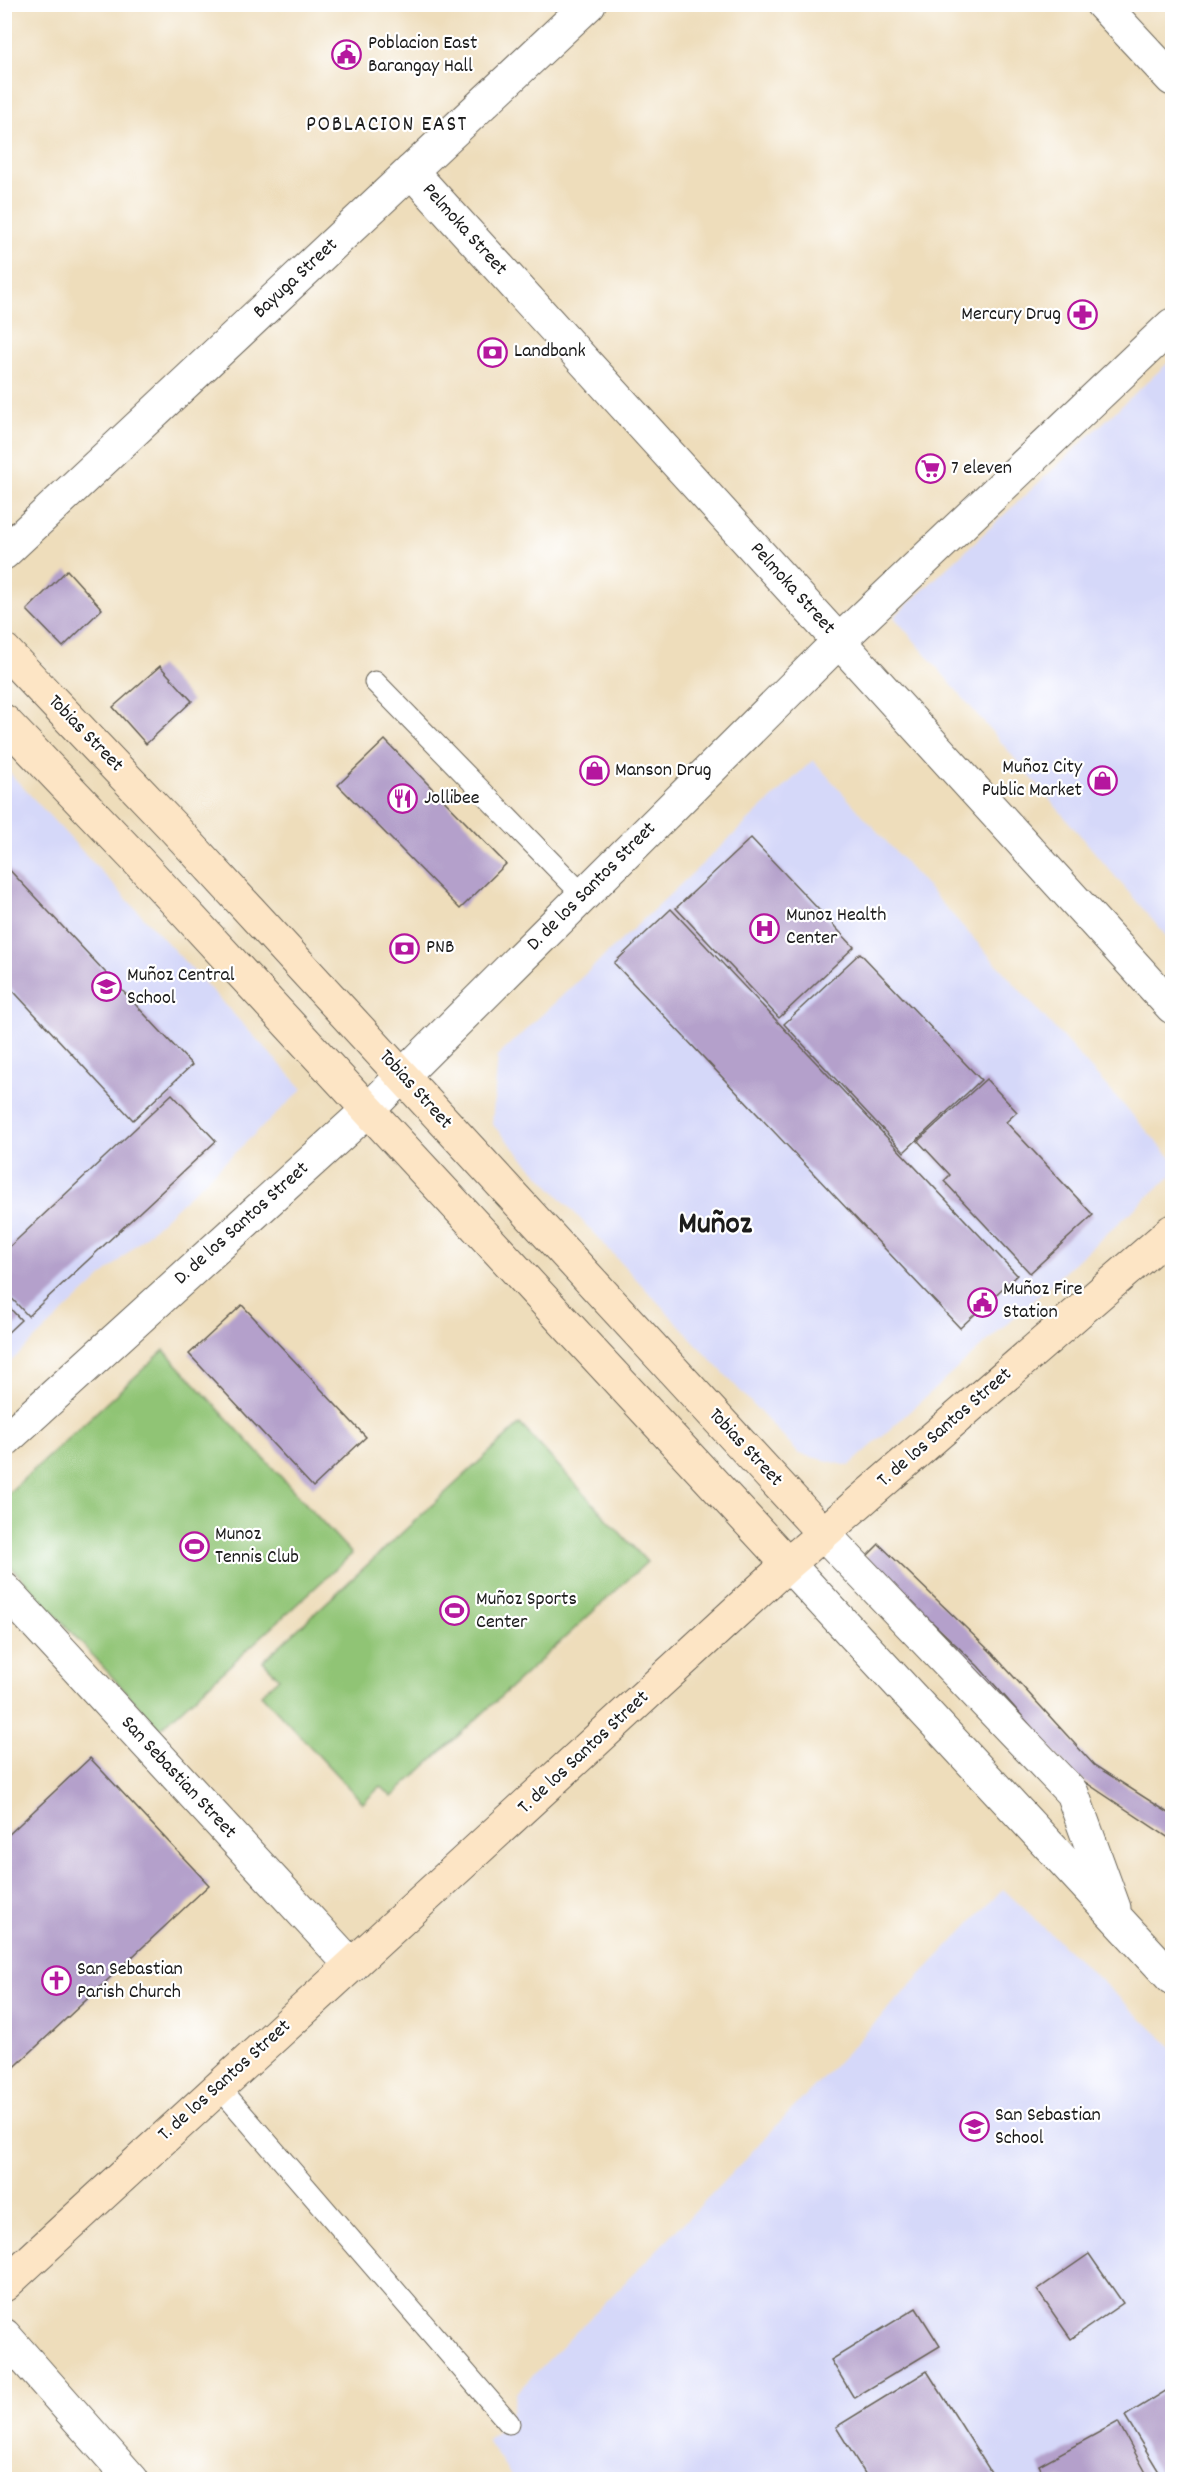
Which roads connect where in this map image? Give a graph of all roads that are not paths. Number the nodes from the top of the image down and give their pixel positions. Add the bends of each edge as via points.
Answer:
1 (589, 4) edge
2 (1102, 4) edge
3 (1173, 79) edge
4 (411, 171) junction
5 (1173, 325) edge
6 (4, 553) edge
7 (839, 641) junction
8 (4, 650) edge
9 (375, 682) dead end
10 (4, 721) edge
11 (172, 826) junction
12 (136, 860) junction
13 (584, 896) junction
14 (1173, 1007) edge
15 (402, 1076) junction
16 (368, 1110) junction
17 (1173, 1231) edge
18 (4, 1441) edge
19 (823, 1533) junction
20 (788, 1564) junction
21 (4, 1589) edge
22 (1120, 1924) junction
23 (352, 1966) junction
24 (1173, 1978) edge
25 (219, 2086) junction
26 (4, 2285) edge
27 (4, 2336) edge
28 (509, 2423) dead end
29 (132, 2480) edge

1 - 4 street, Bayuga Street
2 - 3 street
4 - 6 street, Bayuga Street
4 - 7 street, Pelmoka Street
5 - 7 street, D. de los Santos Street
7 - 13 street, D. de los Santos Street
7 - 14 street, Pelmoka Street
8 - 11 main road, Tobias Street
9 - 13 lane
10 - 12 main road
11 - 12 main road
11 - 15 main road, Tobias Street
12 - 16 main road
13 - 15 street, D. de los Santos Street
15 - 16 street, D. de los Santos Street
15 - 19 main road, Tobias Street
16 - 18 street, D. de los Santos Street
16 - 20 main road
17 - 19 main road, T. de los Santos Street
19 - 20 main road, T. de los Santos Street
19 - 22 street via 1072,1793
20 - 22 street
20 - 23 main road, T. de los Santos Street
21 - 23 street, San Sebastian Street
22 - 24 street
23 - 25 main road, T. de los Santos Street
25 - 26 main road, T. de los Santos Street
25 - 28 lane
27 - 29 street

